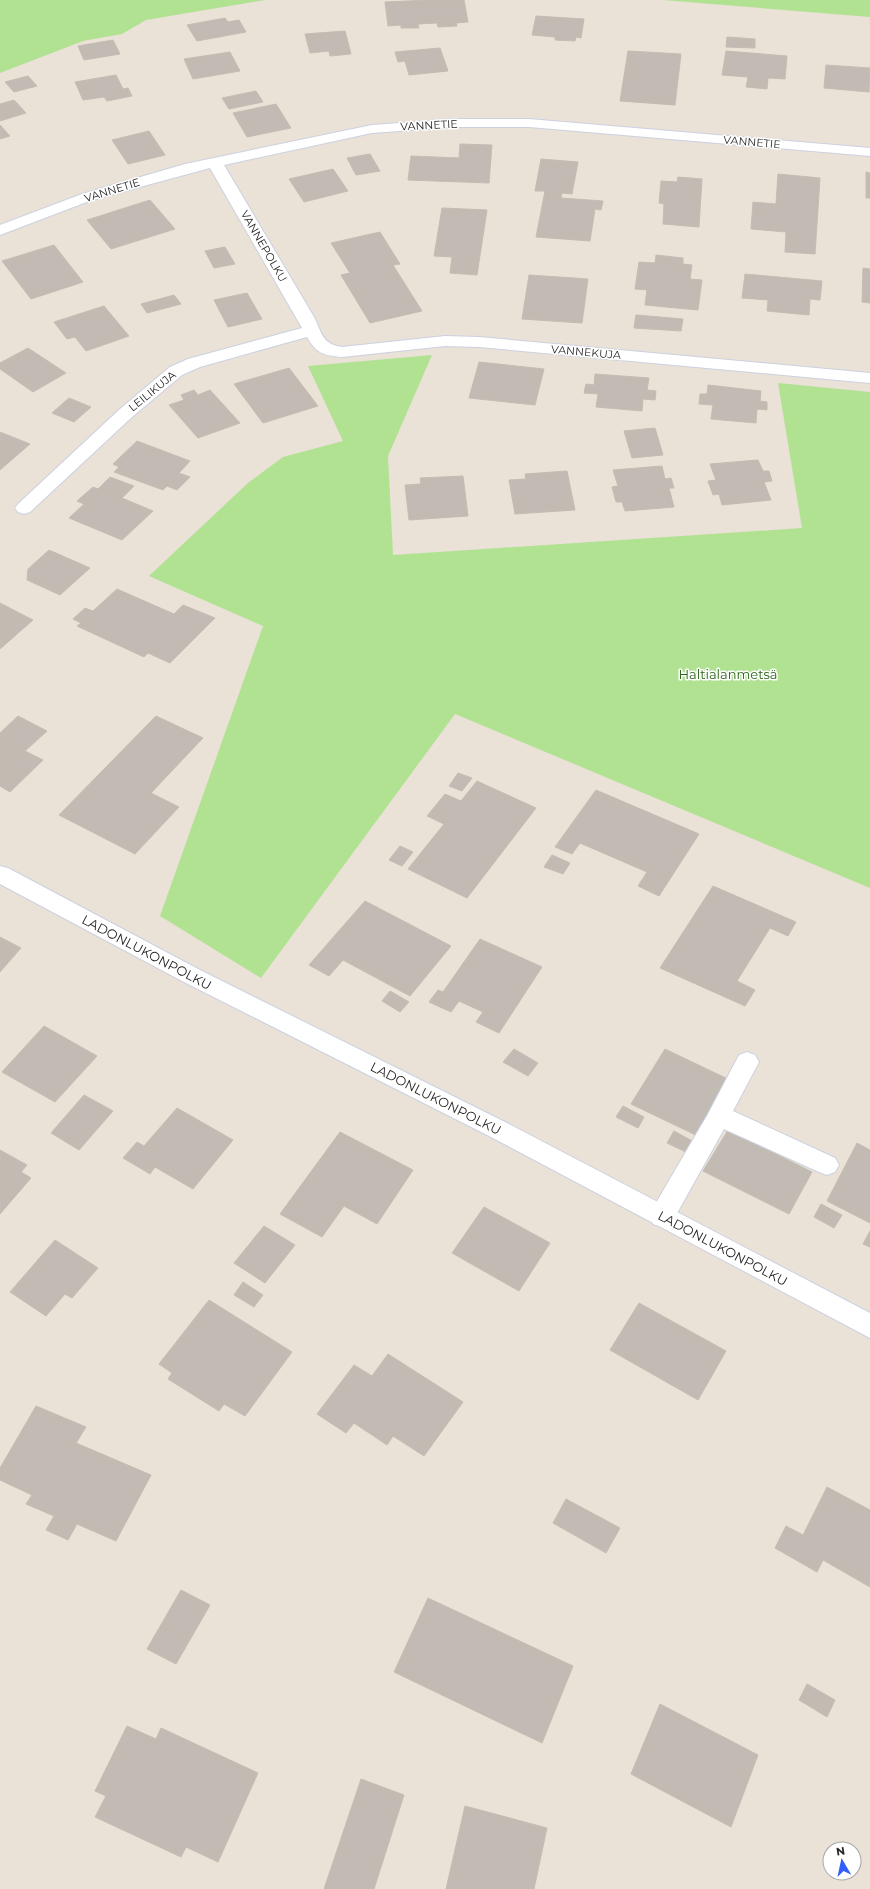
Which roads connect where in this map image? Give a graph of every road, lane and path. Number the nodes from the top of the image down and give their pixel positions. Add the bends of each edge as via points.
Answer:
1 (870, 152) edge
2 (215, 163) junction
3 (0, 230) edge
4 (312, 330) junction
5 (870, 378) edge
6 (24, 508) dead end
7 (0, 874) edge
8 (747, 1062) dead end
9 (719, 1116) junction
10 (827, 1165) dead end
11 (662, 1216) junction
12 (870, 1326) edge

1 - 2 street, VANNETIE via 529,123 453,124 372,129
2 - 3 street, VANNETIE via 87,197
2 - 4 street, VANNEPOLKU
4 - 5 street, VANNEKUJA via 322,346 328,350 342,352 445,341 479,342
4 - 6 street, LEILIKUJA via 194,363 176,371 120,418
7 - 11 street, LADONLUKONPOLKU via 190,975 499,1130
8 - 9 street
9 - 10 street
9 - 11 street
11 - 12 street, LADONLUKONPOLKU

